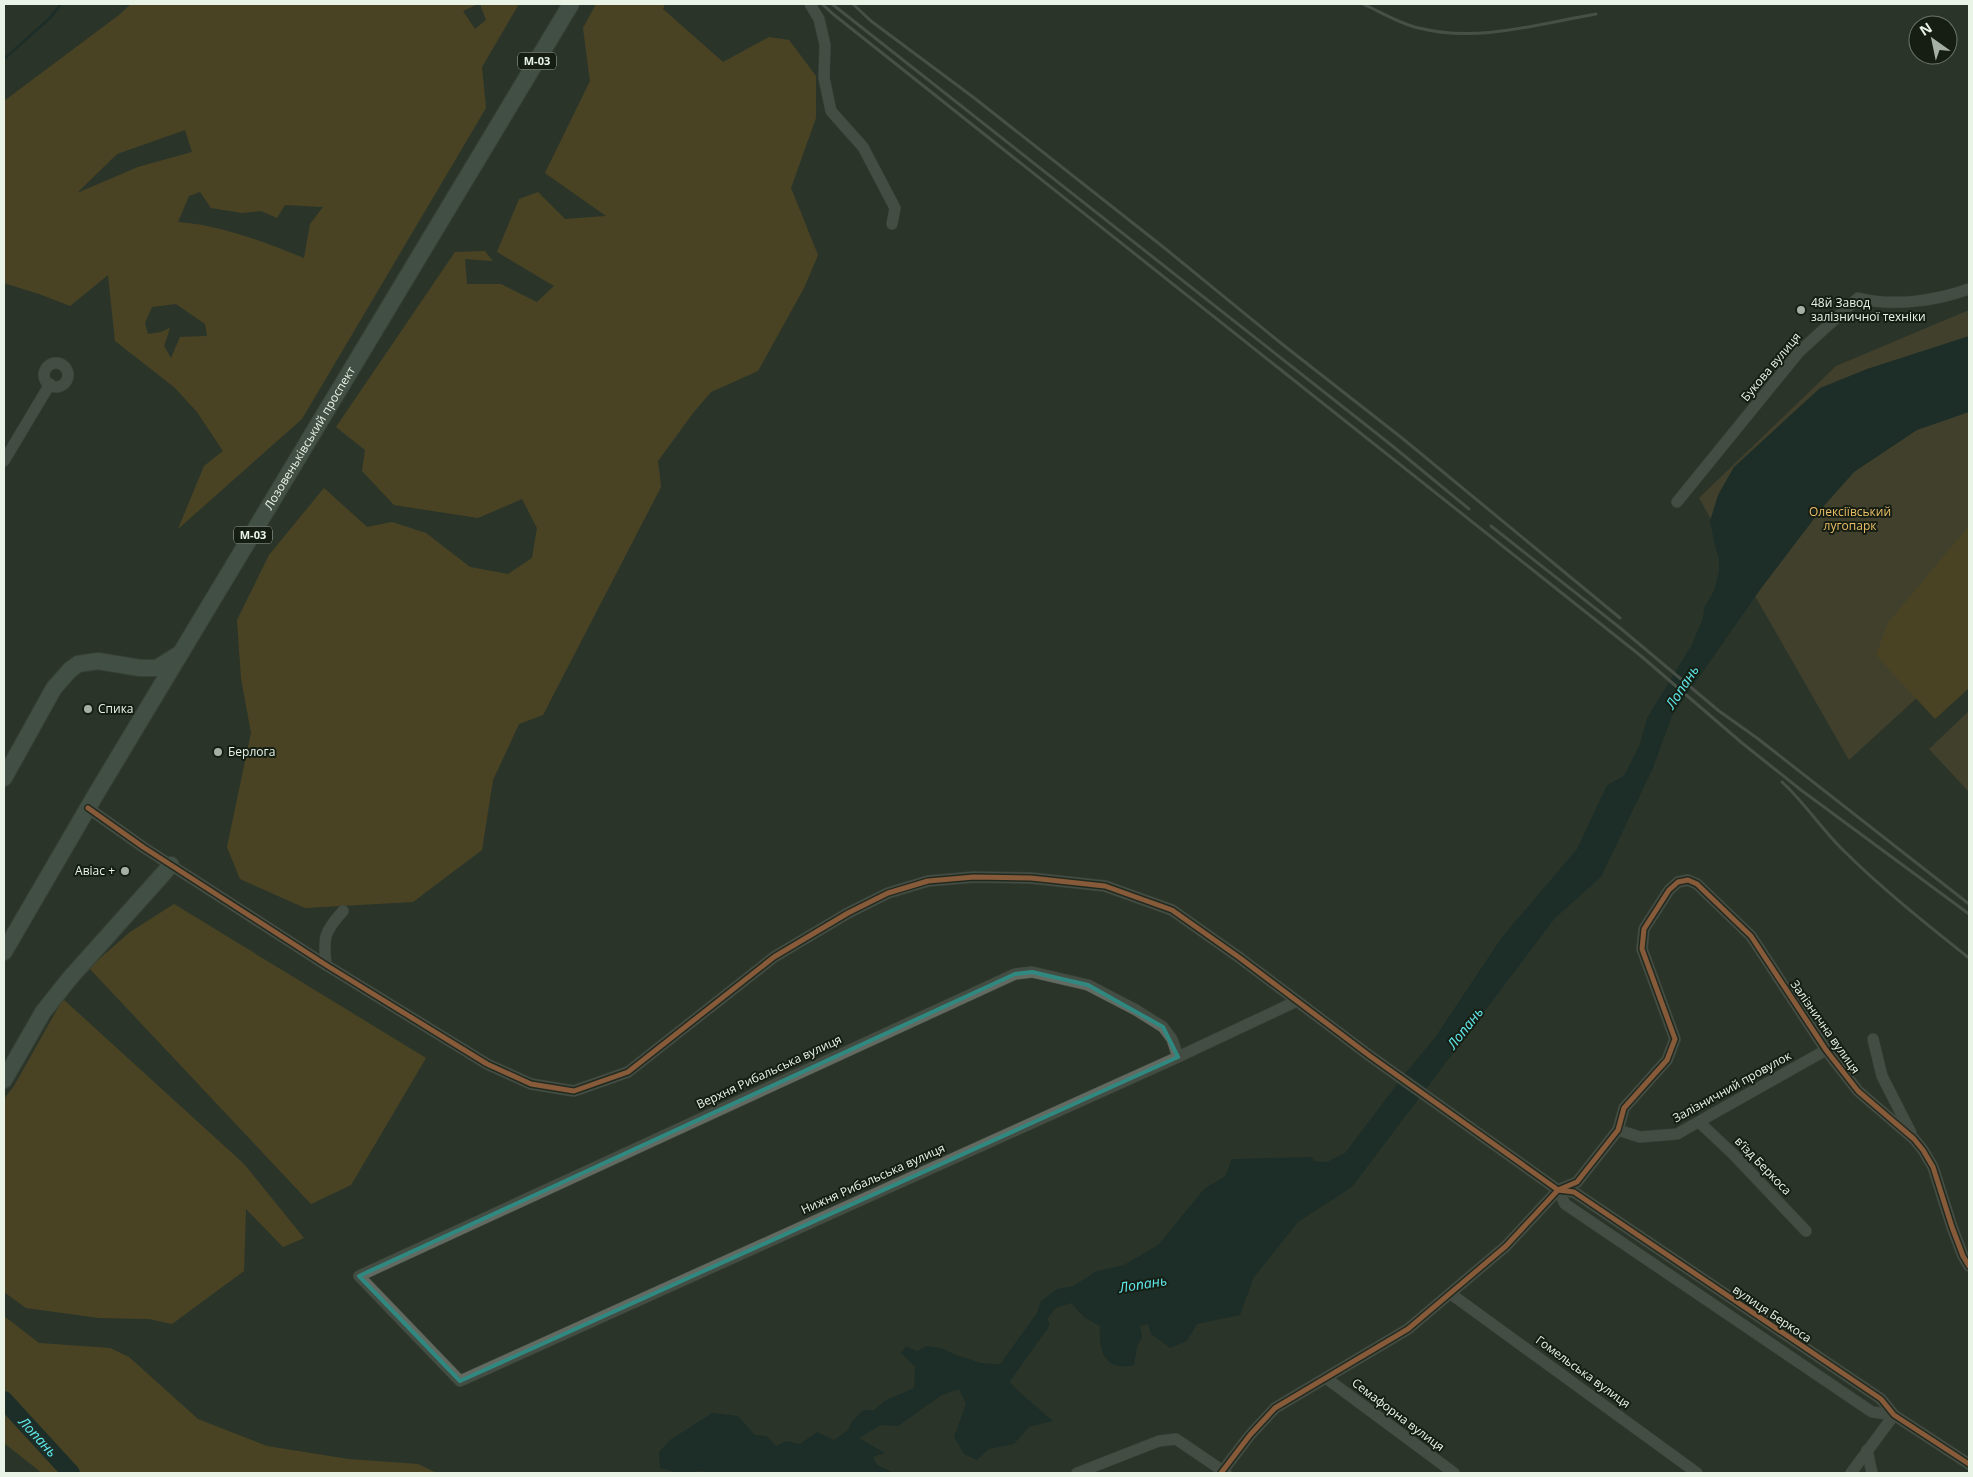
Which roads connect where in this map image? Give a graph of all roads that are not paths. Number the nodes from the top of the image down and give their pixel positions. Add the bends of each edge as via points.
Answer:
1 (571, 4) edge
2 (810, 4) edge
3 (892, 224) dead end
4 (1969, 289) edge
5 (50, 384) dead end
6 (4, 461) edge
7 (1677, 502) dead end
8 (183, 652) junction
9 (4, 778) edge
10 (88, 808) junction
11 (171, 865) junction
12 (343, 911) dead end
13 (4, 952) edge
14 (326, 965) junction
15 (1297, 1001) junction
16 (1873, 1039) dead end
17 (1826, 1050) junction
18 (1178, 1057) junction
19 (4, 1080) edge
20 (1702, 1121) junction
21 (1618, 1130) junction
22 (1914, 1139) junction
23 (1558, 1190) junction
24 (1806, 1230) dead end
25 (1969, 1266) edge
26 (1452, 1294) junction
27 (1326, 1378) junction
28 (460, 1381) joint
29 (1894, 1415) junction
30 (1868, 1450) junction
31 (1969, 1464) edge
32 (1223, 1472) edge
33 (1077, 1473) edge
34 (1454, 1473) edge
35 (1697, 1473) edge
36 (1851, 1473) edge
37 (1872, 1473) edge

1 - 8 highway, Лозовеньківський проспект / М-03
2 - 3 street via 819,19 825,45 824,78 832,111 863,147 895,208
4 - 7 street, Букова вулиця via 1912,301 1873,302 1858,298 1799,352
5 - 6 street
8 - 9 highway via 157,668 98,661 78,664 54,688
8 - 10 highway, Лозовеньківський проспект / М-03
10 - 11 street, вулиця Беркоса
10 - 13 highway, Лозовеньківський проспект / М-03
11 - 14 street, вулиця Беркоса
11 - 19 highway via 43,1012
12 - 14 street via 328,928 324,945
14 - 15 street, вулиця Беркоса via 487,1064 531,1084 574,1091 628,1072 774,957 848,913 888,893 928,881 1031,878 1105,886 1172,910
15 - 18 street, Нижня Рибальська вулиця
15 - 23 street, вулиця Беркоса
16 - 22 street via 1882,1076
17 - 20 street, Залізничний провулок
17 - 21 street, Залізнична вулиця via 1752,936 1698,884 1688,880 1678,882 1669,890 1644,929 1642,949 1675,1039 1667,1060 1624,1108
17 - 22 street, Залізнична вулиця via 1858,1091
18 - 28 street, Нижня Рибальська вулиця
18 - 28 street, Верхня Рибальська вулиця via 1172,1039 1163,1027 1088,985 1032,972 1015,974 358,1276
20 - 21 street, Залізничний провулок via 1677,1134 1640,1137
20 - 24 street, в’їзд Беркоса
21 - 23 street via 1577,1182
22 - 25 street, Залізнична вулиця via 1933,1167 1952,1227
23 - 26 street via 1506,1246
23 - 29 street, вулиця Беркоса via 1564,1204 1872,1412
26 - 27 street via 1408,1329
26 - 35 street, Гомельська вулиця
27 - 32 street via 1275,1408
27 - 34 street, Семафорна вулиця
29 - 30 street
29 - 31 street, вулиця Беркоса
30 - 36 street
30 - 37 street
32 - 33 street via 1176,1439 1159,1441

